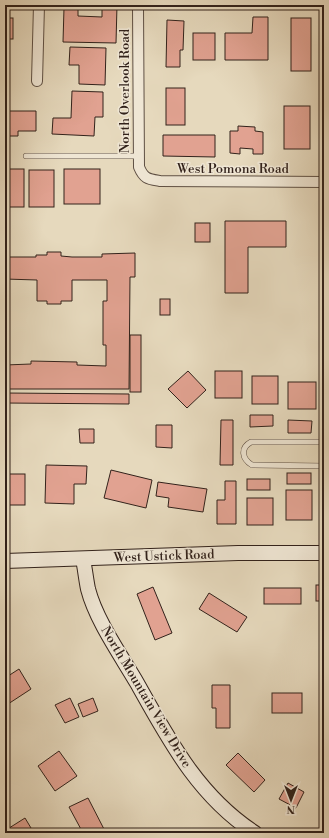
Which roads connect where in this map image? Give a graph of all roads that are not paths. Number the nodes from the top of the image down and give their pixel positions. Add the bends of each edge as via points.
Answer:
1 (39, 5) edge
2 (139, 5) edge
3 (37, 81) dead end
4 (26, 156) dead end
5 (139, 156) junction
6 (143, 176) joint
7 (324, 182) edge
8 (324, 442) edge
9 (324, 466) edge
10 (324, 553) edge
11 (83, 559) junction
12 (5, 561) edge
13 (255, 833) edge

1 - 3 street
2 - 5 street, North Overlook Road
4 - 5 lane
5 - 6 street, North Overlook Road via 139,167
6 - 7 street, West Pomona Road via 160,181
8 - 9 lane via 251,442 246,444 244,457 252,465
10 - 11 street, West Ustick Road via 238,553
11 - 12 street, West Ustick Road
11 - 13 street, North Mountain View Drive via 88,589 98,616 175,750 214,800

